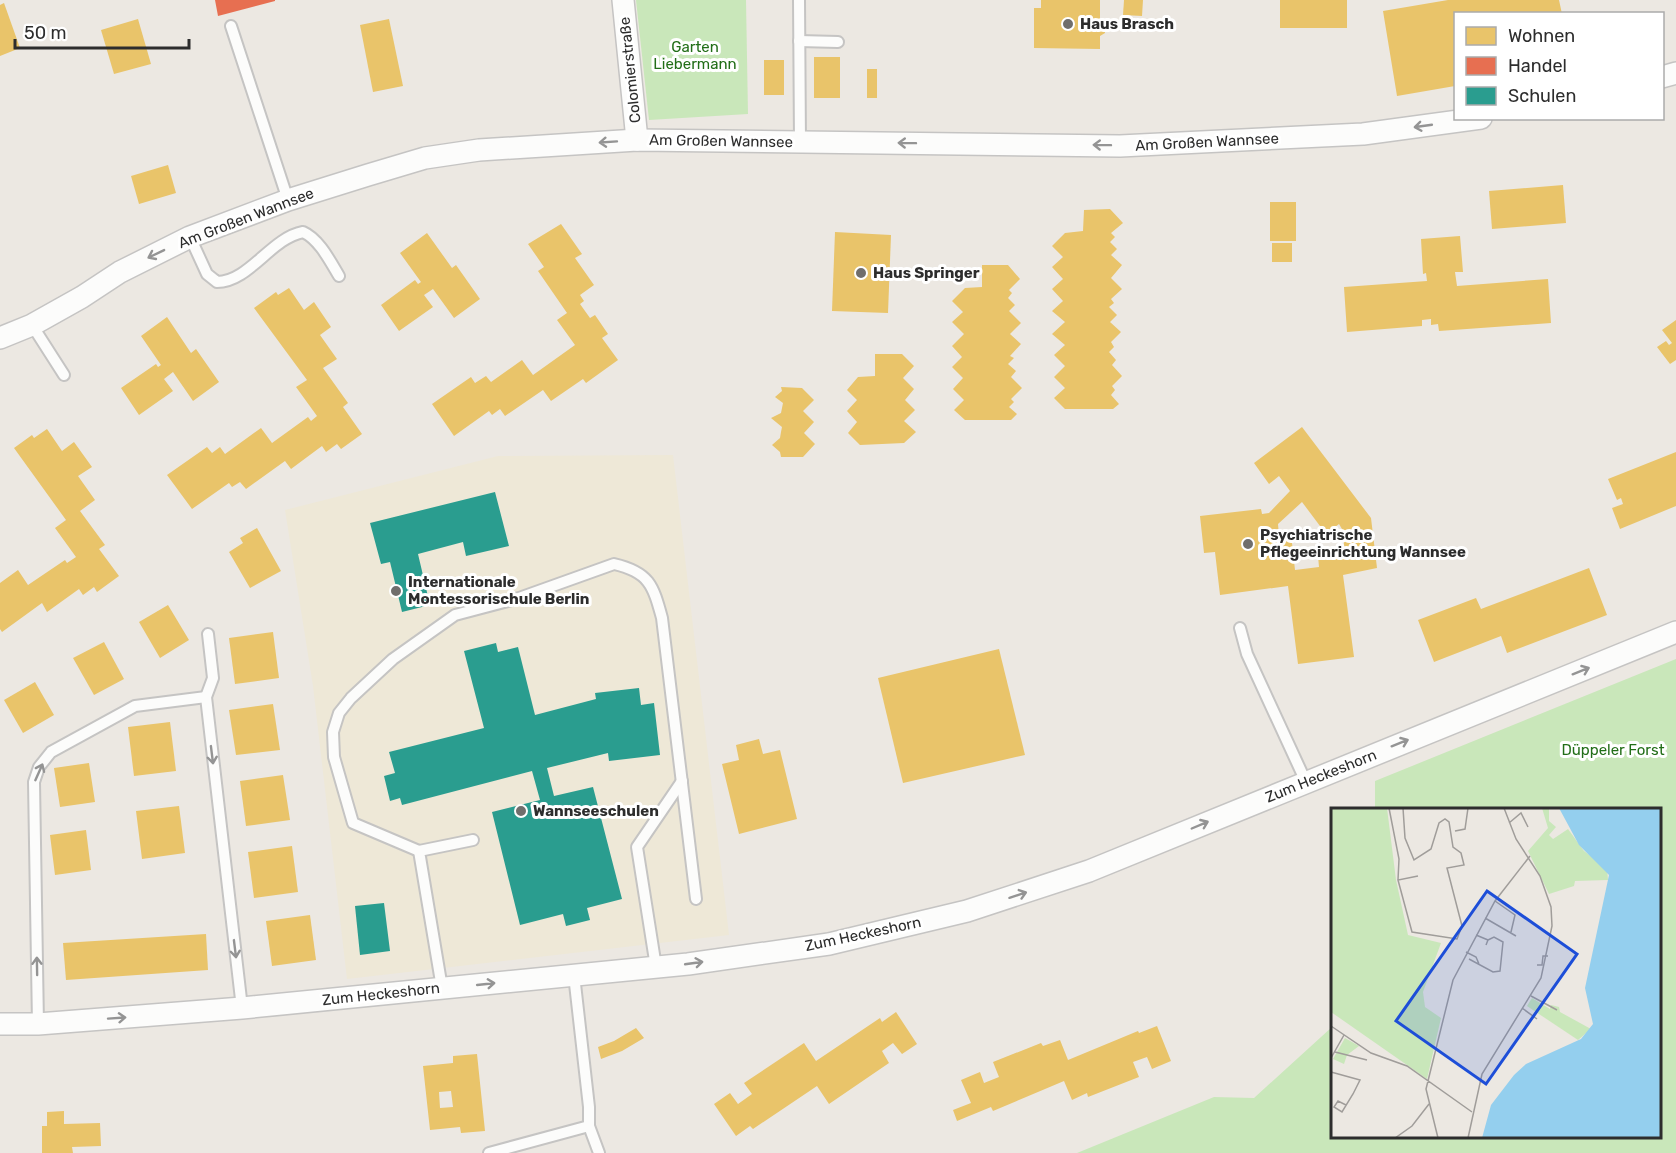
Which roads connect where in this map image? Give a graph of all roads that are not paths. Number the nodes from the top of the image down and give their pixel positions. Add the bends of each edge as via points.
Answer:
1 (623, 0) edge
2 (799, 0) edge
3 (231, 26) dead end
4 (799, 41) junction
5 (838, 42) dead end
6 (1466, 120) edge
7 (637, 140) junction
8 (800, 142) junction
9 (288, 200) junction
10 (190, 237) junction
11 (339, 276) dead end
12 (32, 325) junction
13 (0, 338) edge
14 (64, 375) dead end
15 (1240, 628) dead end
16 (1676, 632) edge
17 (208, 634) dead end
18 (206, 697) junction
19 (682, 781) junction
20 (1306, 782) junction
21 (473, 840) dead end
22 (419, 851) junction
23 (696, 899) dead end
24 (656, 967) junction
25 (573, 975) junction
26 (442, 988) junction
27 (242, 1008) junction
28 (0, 1024) edge
29 (38, 1024) junction
30 (589, 1126) junction
31 (489, 1153) edge
32 (599, 1153) edge

1 - 7 street, Colomierstraße
2 - 4 lane
3 - 9 lane
4 - 5 lane
4 - 8 lane
6 -> 8 street, Am Großen Wannsee via 1363,134 1120,146
7 - 8 street, Am Großen Wannsee
7 -> 9 street, Am Großen Wannsee via 479,150 425,158
9 - 10 street, Am Großen Wannsee
10 - 11 lane via 207,274 217,282 230,281 290,237 303,232 316,241
10 -> 12 street, Am Großen Wannsee via 120,272
12 - 13 street, Am Großen Wannsee
12 - 14 lane
15 - 20 lane via 1247,654
20 -> 16 street, Zum Heckeshorn
17 - 18 lane via 213,678
18 -> 27 lane
29 -> 18 lane via 34,782 39,767 51,752 135,706
19 - 22 lane via 662,618 655,592 644,575 614,564 519,598 455,615 393,659 339,713 333,732 334,757 353,823
19 - 23 lane
19 - 24 lane via 637,847
24 -> 20 street, Zum Heckeshorn via 829,944 968,911 1089,871
21 - 22 lane
22 - 26 lane
24 - 25 street, Zum Heckeshorn
26 -> 25 street, Zum Heckeshorn
25 - 30 lane
26 - 27 street, Zum Heckeshorn
29 -> 27 street, Zum Heckeshorn
28 - 29 street, Zum Heckeshorn
30 - 31 lane
30 - 32 lane

